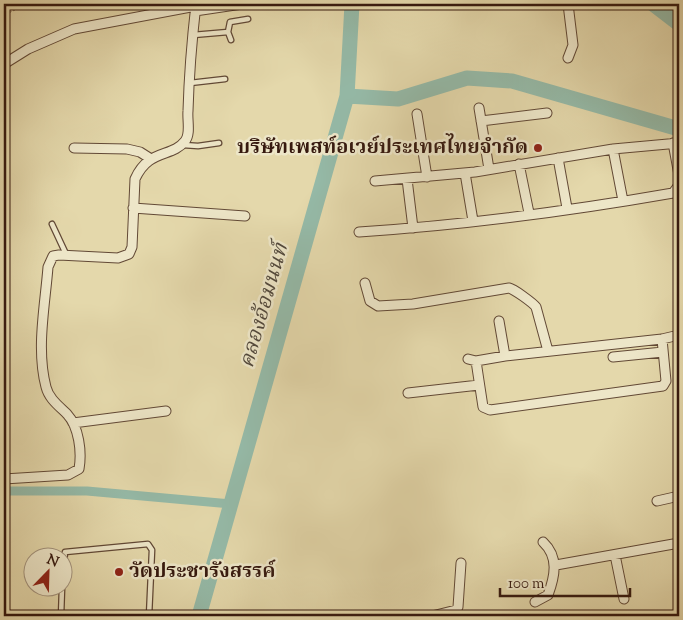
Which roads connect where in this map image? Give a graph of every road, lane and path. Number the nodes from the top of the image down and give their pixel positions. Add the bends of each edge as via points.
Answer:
1 (28, 4) edge
2 (242, 4) edge
3 (568, 4) edge
4 (195, 7) edge
5 (4, 16) edge
6 (248, 19) dead end
7 (228, 32) junction
8 (193, 35) junction
9 (231, 40) dead end
10 (568, 58) dead end
11 (4, 64) edge
12 (225, 79) dead end
13 (190, 82) junction
14 (479, 108) dead end
15 (547, 113) dead end
16 (417, 114) dead end
17 (481, 121) junction
18 (219, 143) dead end
19 (676, 143) edge
20 (182, 144) junction
21 (74, 148) dead end
22 (613, 149) junction
23 (558, 158) junction
24 (151, 159) junction
25 (519, 164) junction
26 (489, 169) junction
27 (465, 173) junction
28 (679, 175) edge
29 (427, 177) junction
30 (407, 179) junction
31 (375, 181) dead end
32 (679, 185) edge
33 (623, 200) junction
34 (133, 208) junction
35 (568, 208) junction
36 (529, 213) junction
37 (245, 216) dead end
38 (473, 221) junction
39 (52, 224) dead end
40 (413, 228) junction
41 (359, 232) dead end
42 (66, 254) junction
43 (365, 283) dead end
44 (498, 320) dead end
45 (679, 335) edge
46 (662, 339) junction
47 (548, 351) junction
48 (663, 352) junction
49 (505, 356) junction
50 (612, 357) dead end
51 (479, 385) junction
52 (408, 393) dead end
53 (166, 411) dead end
54 (73, 423) junction
55 (4, 479) edge
56 (679, 496) edge
57 (657, 501) dead end
58 (543, 542) dead end
59 (679, 543) edge
60 (72, 551) edge
61 (615, 555) junction
62 (461, 563) dead end
63 (556, 565) junction
64 (62, 598) edge
65 (624, 599) dead end
66 (535, 602) dead end
67 (61, 616) edge
68 (149, 616) edge
69 (432, 616) edge

1 - 5 path
2 - 4 street
3 - 10 street via 573,45
4 - 8 street
4 - 11 street via 74,29 28,49
6 - 7 lane via 230,22
7 - 8 lane
7 - 9 lane
8 - 13 street
12 - 13 lane
13 - 20 street via 188,135
14 - 17 street
15 - 17 street
16 - 29 street
17 - 26 street
18 - 20 lane
19 - 22 street
19 - 28 street
20 - 24 street
21 - 24 street via 128,149
22 - 23 street
22 - 33 street
23 - 25 street
23 - 35 street
24 - 34 street via 135,179
25 - 26 street
25 - 36 street
26 - 27 street
27 - 29 street
27 - 38 street
29 - 30 street
30 - 31 street
30 - 40 street
32 - 33 street via 673,193
33 - 35 street
34 - 37 street
34 - 42 street via 129,254 118,258
35 - 36 street
36 - 38 street
38 - 40 street
39 - 42 lane
40 - 41 street
42 - 54 street via 53,256 48,267 42,358 48,394
43 - 47 street via 370,300 378,306 412,304 509,288 536,307
44 - 49 street
45 - 46 street
46 - 47 street
46 - 48 street
47 - 49 street
48 - 50 street
48 - 51 street via 666,381 663,386 655,388 490,410 483,407
49 - 51 street via 472,360
51 - 52 street
53 - 54 street
54 - 55 street via 80,456 76,472
56 - 57 street
58 - 63 street via 550,548
59 - 61 street
60 - 68 lane via 148,544 152,550
61 - 63 street
61 - 65 street
62 - 69 street via 458,607
63 - 66 street via 548,595
64 - 67 lane

